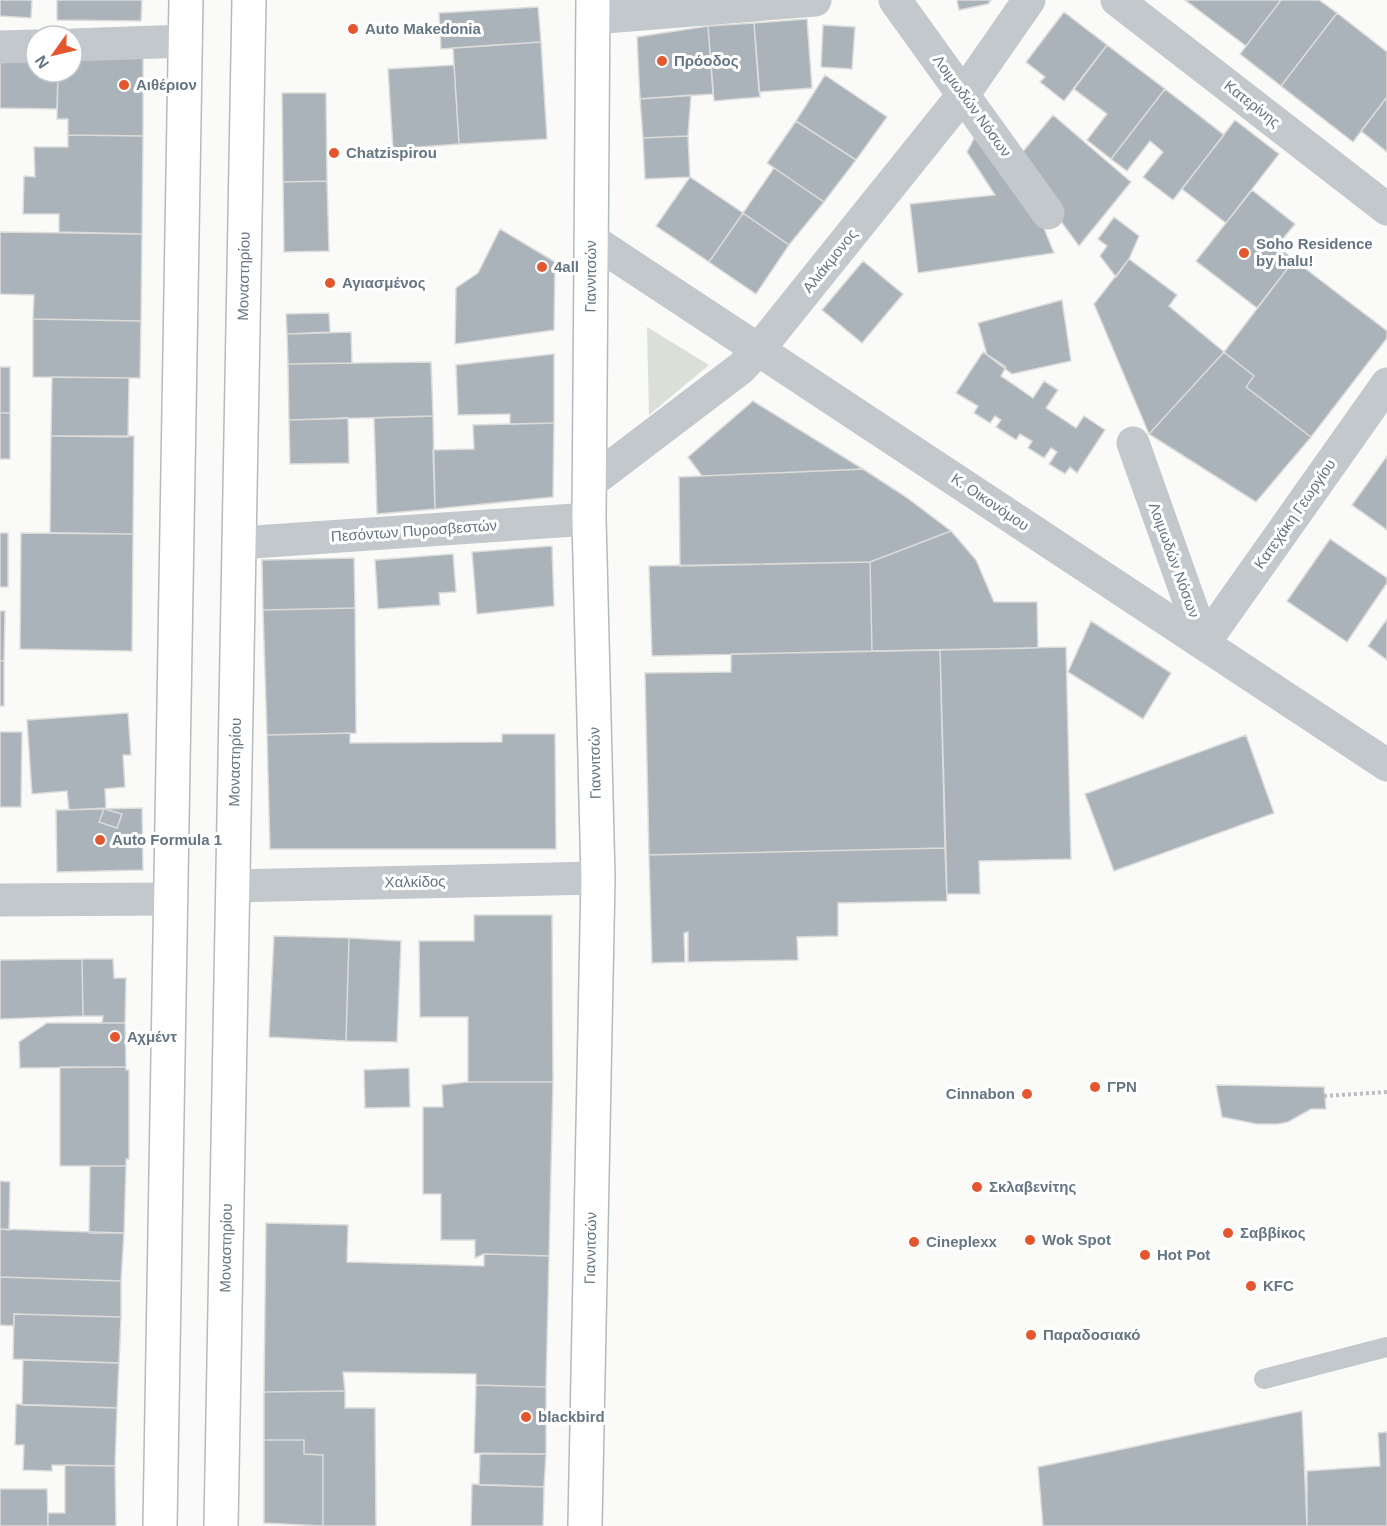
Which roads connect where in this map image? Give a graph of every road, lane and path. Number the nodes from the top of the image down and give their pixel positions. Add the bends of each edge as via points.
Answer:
1 (186, 0) edge
2 (249, 0) edge
3 (815, 0) edge
4 (895, 0) edge
5 (1029, 0) edge
6 (1117, 0) edge
7 (593, 9) edge
8 (186, 41) junction
9 (84, 45) edge
10 (24, 46) edge
11 (0, 47) edge
12 (963, 95) junction
13 (1387, 209) edge
14 (1048, 213) dead end
15 (592, 240) junction
16 (759, 349) junction
17 (1387, 384) edge
18 (1132, 443) dead end
19 (591, 482) junction
20 (589, 519) junction
21 (239, 543) junction
22 (1204, 643) junction
23 (1387, 765) edge
24 (598, 878) junction
25 (233, 886) junction
26 (171, 899) junction
27 (0, 900) edge
28 (1387, 1092) edge
29 (1324, 1096) dead end
30 (1387, 1347) edge
31 (1264, 1379) dead end
32 (160, 1526) edge
33 (221, 1526) edge
34 (585, 1526) edge

1 - 8 main road
2 - 21 main road, Μοναστηρίου
3 - 7 street
4 - 12 street, Λοιμωδών Νόσων
5 - 12 street, Αλιάκμονος
6 - 13 street, Κατερίνης
7 - 15 main road, Γιαννιτσών
8 - 9 street
8 - 26 main road
10 - 11 street
12 - 14 street, Λοιμωδών Νόσων
12 - 16 street, Αλιάκμονος
15 - 16 street, Κ. Οικονόμου
15 - 19 main road, Γιαννιτσών
16 - 19 street, Αλιάκμονος via 741,368
16 - 22 street, Κ. Οικονόμου
17 - 22 street, Κατεχάκη Γεωργίου
18 - 22 street, Λοιμωδών Νόσων
19 - 20 main road, Γιαννιτσών
20 - 21 street, Πεσόντων Πυροσβεστών
20 - 24 main road, Γιαννιτσών
21 - 25 main road, Μοναστηρίου
22 - 23 street, Κ. Οικονόμου
24 - 25 street, Χαλκίδος
24 - 34 main road, Γιαννιτσών
25 - 33 main road, Μοναστηρίου
26 - 27 street
26 - 32 main road
28 - 29 path
30 - 31 lane

